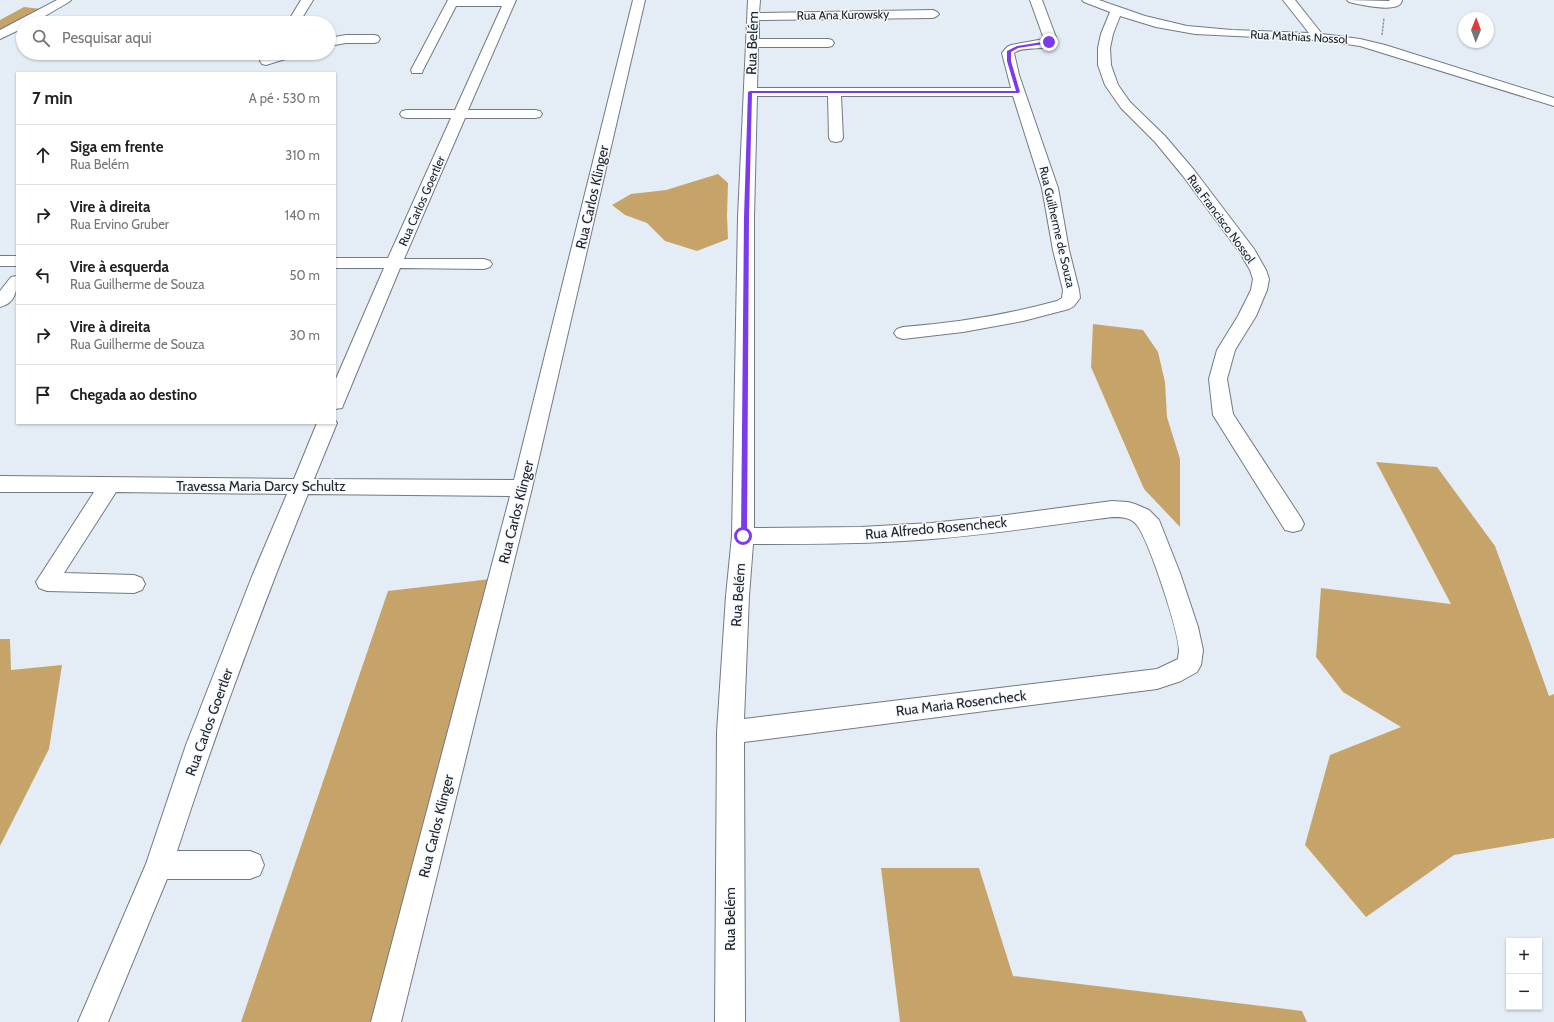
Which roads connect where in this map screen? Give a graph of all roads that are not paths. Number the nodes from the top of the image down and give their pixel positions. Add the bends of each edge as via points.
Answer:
1 (65, 0) edge
2 (307, 0) edge
3 (638, 0) edge
4 (1036, 0) edge
5 (1289, 0) edge
6 (1353, 0) edge
7 (1396, 0) edge
8 (510, 1) edge
9 (1093, 1) edge
10 (453, 2) edge
11 (753, 8) edge
12 (1117, 11) junction
13 (932, 14) dead end
14 (36, 16) edge
15 (297, 16) edge
16 (16, 27) edge
17 (0, 35) edge
18 (1318, 36) junction
19 (374, 39) dead end
20 (336, 41) edge
21 (752, 43) junction
22 (828, 43) dead end
23 (267, 60) edge
24 (417, 70) dead end
25 (259, 72) edge
26 (750, 92) junction
27 (834, 92) junction
28 (1018, 92) junction
29 (1554, 102) edge
30 (407, 114) dead end
31 (460, 114) junction
32 (535, 114) dead end
33 (836, 138) dead end
34 (0, 261) edge
35 (16, 261) edge
36 (336, 263) edge
37 (394, 263) junction
38 (484, 264) dead end
39 (16, 282) edge
40 (0, 302) edge
41 (903, 333) dead end
42 (336, 401) edge
43 (327, 424) edge
44 (0, 484) edge
45 (110, 485) junction
46 (300, 487) junction
47 (522, 488) junction
48 (1293, 524) dead end
49 (743, 536) junction
50 (134, 584) dead end
51 (1189, 665) joint
52 (730, 732) junction
53 (159, 865) junction
54 (250, 865) dead end
55 (93, 1022) edge
56 (386, 1022) edge
57 (730, 1022) edge

1 - 14 street
2 - 15 street
3 - 47 street, Rua Carlos Klinger
4 - 28 street, Rua Guilherme de Souza via 1051,40 1044,44 1017,47 1009,51 1009,61
5 - 18 street
6 - 7 street via 1385,5 1394,5
8 - 10 street
8 - 31 street, Rua Carlos Goertler
9 - 12 street, Rua Mathias Nossol
10 - 24 street
11 - 13 street, Rua Ana Kurowsky
11 - 21 street, Rua Belém
12 - 18 street, Rua Mathias Nossol via 1153,22 1204,31
12 - 48 street, Rua Francisco Nossol via 1103,45 1110,84 1123,102 1168,148 1248,252 1258,270 1259,290 1248,316 1226,350 1218,379 1223,415
16 - 17 street
18 - 29 street, Rua Mathias Nossol via 1353,40
19 - 20 street
21 - 22 street
21 - 26 street, Rua Belém
23 - 25 street
26 - 27 street
26 - 49 street, Rua Belém via 746,217
27 - 28 street
27 - 33 street
28 - 41 street, Rua Guilherme de Souza via 1050,188 1071,298 1063,305 985,324
30 - 31 street
31 - 32 street
31 - 37 street, Rua Carlos Goertler
34 - 35 street
36 - 37 street
37 - 38 street
37 - 42 street, Rua Carlos Goertler
39 - 40 street
43 - 46 street, Rua Carlos Goertler
44 - 45 street, Travessa Maria Darcy Schultz
45 - 46 street, Travessa Maria Darcy Schultz
45 - 50 street via 47,582
46 - 47 street, Travessa Maria Darcy Schultz
46 - 53 street, Rua Carlos Goertler via 199,745
47 - 56 street, Rua Carlos Klinger
49 - 51 street, Rua Alfredo Rosencheck via 833,536 932,531 1112,509 1128,510 1142,516 1151,526 1186,627 1191,650
49 - 52 street, Rua Belém via 738,581
51 - 52 street, Rua Maria Rosencheck via 1157,679
52 - 57 street, Rua Belém
53 - 54 street
53 - 55 street, Rua Carlos Goertler

